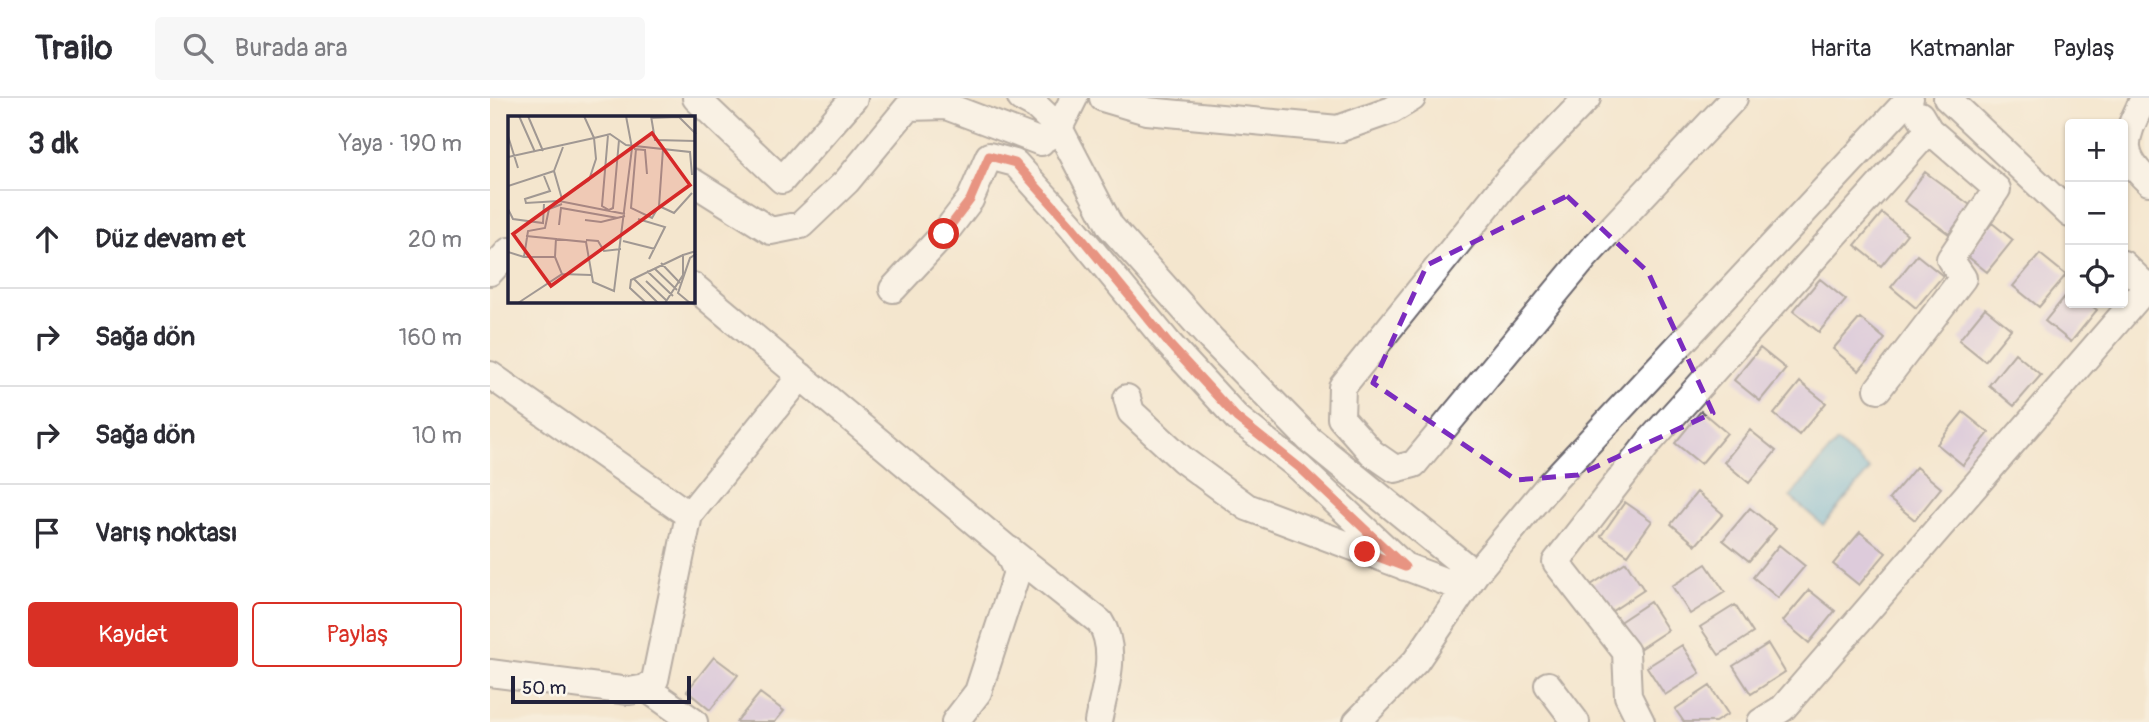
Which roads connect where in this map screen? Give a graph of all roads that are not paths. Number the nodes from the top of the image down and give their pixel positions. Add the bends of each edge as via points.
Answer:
1 (696, 98) edge
2 (855, 98) edge
3 (1021, 98) edge
4 (1074, 98) edge
5 (1103, 98) edge
6 (1412, 98) edge
7 (1587, 98) edge
8 (1734, 98) edge
9 (1947, 98) edge
10 (2144, 98) edge
11 (1910, 99) edge
12 (1929, 130) junction
13 (1050, 135) junction
14 (1015, 163) junction
15 (2149, 181) edge
16 (695, 183) edge
17 (2065, 210) edge
18 (508, 252) edge
19 (2128, 269) edge
20 (490, 272) edge
21 (695, 288) edge
22 (2148, 288) edge
23 (893, 289) dead end
24 (490, 375) edge
25 (801, 376) junction
26 (1878, 389) dead end
27 (1127, 398) dead end
28 (689, 515) junction
29 (1006, 548) junction
30 (1405, 567) junction
31 (1470, 582) junction
32 (490, 673) edge
33 (1548, 685) dead end
34 (646, 688) junction
35 (1786, 715) edge
36 (694, 722) edge
37 (955, 722) edge
38 (1098, 722) edge
39 (1357, 722) edge
40 (1576, 722) edge
41 (1641, 722) edge
42 (1761, 722) edge

1 - 2 street via 782,180
3 - 13 street via 1036,106
4 - 13 street
5 - 6 street via 1147,111 1338,129
7 - 8 street via 1509,179 1342,387 1341,418 1372,453 1395,469 1414,464 1586,257
9 - 17 street
10 - 15 street via 2126,138 2132,166
11 - 12 street
11 - 31 street via 1550,484
12 - 26 street via 1997,189 1950,259 1963,278
12 - 41 street via 1650,441 1556,562 1626,652 1628,696
13 - 14 street
13 - 16 street via 946,106 908,107 846,181 801,225 771,231
13 - 31 street via 1110,226 1211,339 1309,439
14 - 23 street via 989,156 970,200
14 - 30 street via 1237,418 1300,468
18 - 20 street
19 - 22 street
21 - 25 street
22 - 35 street
24 - 28 street
25 - 28 street
25 - 29 street
27 - 30 street via 1131,412 1183,460 1247,507
28 - 34 street via 655,680
29 - 37 street via 1017,572 978,692
29 - 38 street via 1100,622 1109,636
30 - 31 street
31 - 39 street via 1416,661
32 - 34 street via 629,691
33 - 40 street
34 - 36 street
35 - 42 street

